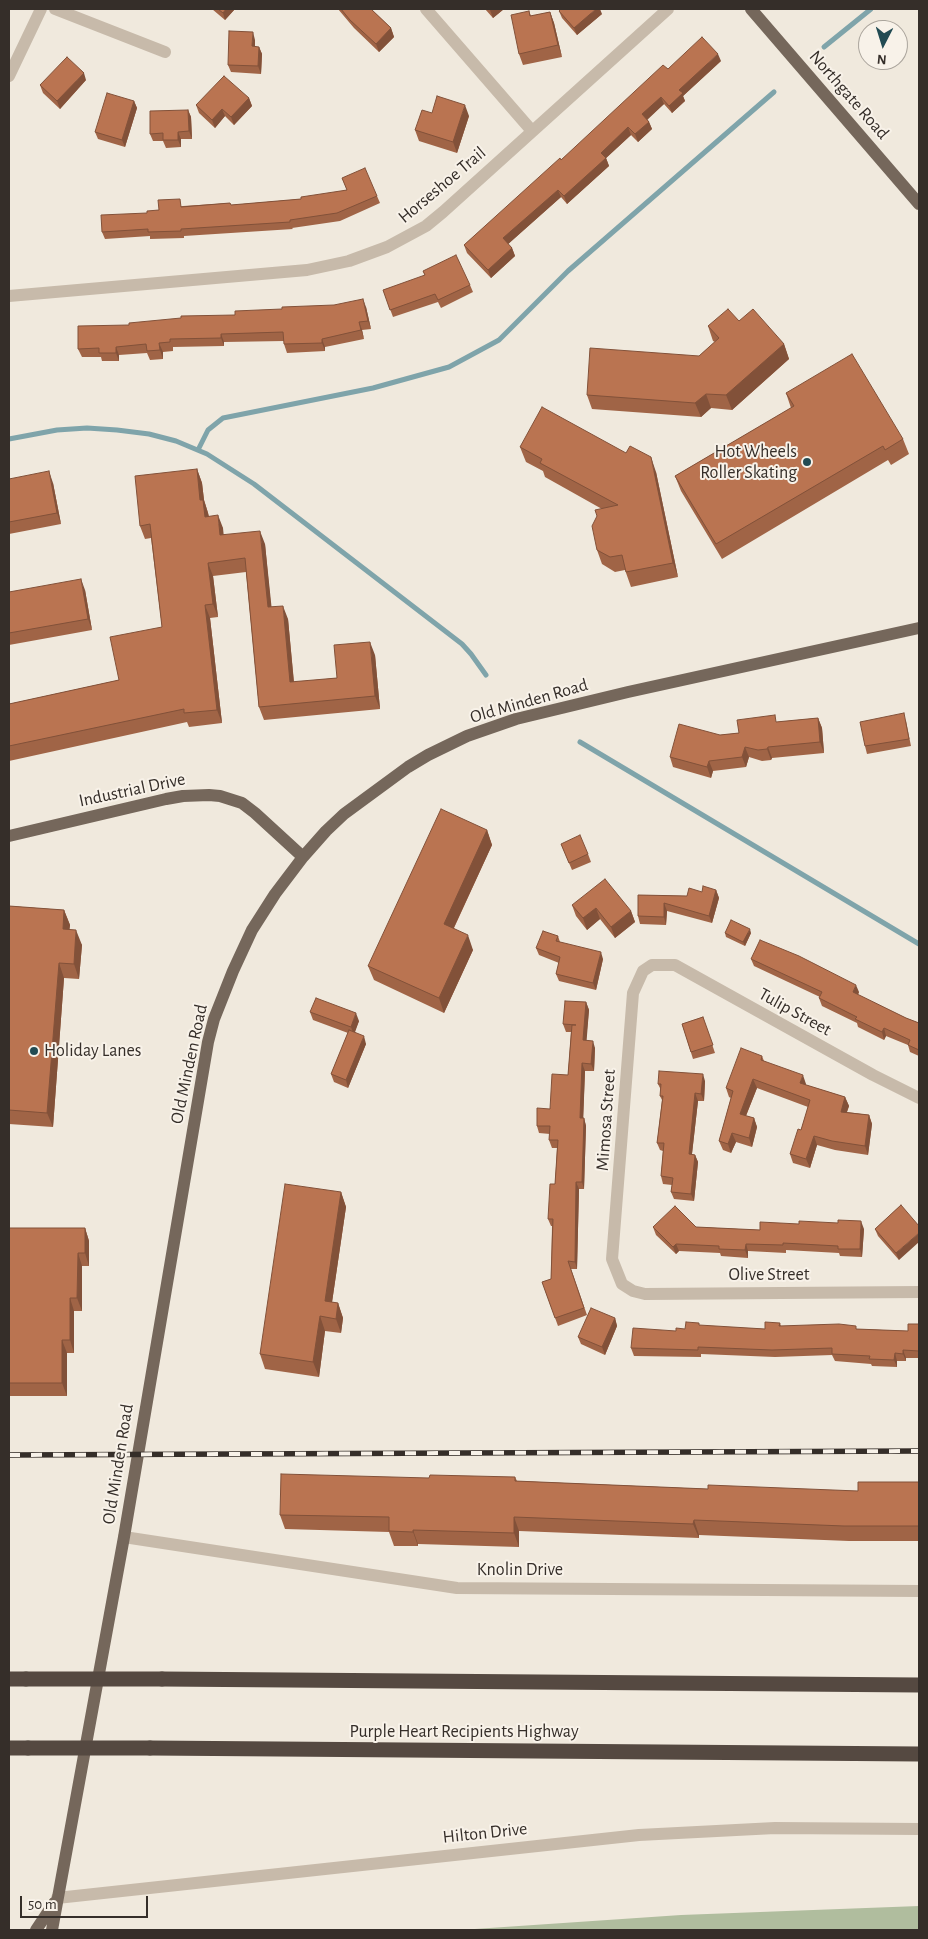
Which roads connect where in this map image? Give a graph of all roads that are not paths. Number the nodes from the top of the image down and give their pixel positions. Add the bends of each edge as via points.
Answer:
1 (41, 9) edge
2 (55, 9) edge
3 (426, 9) edge
4 (668, 9) edge
5 (751, 9) edge
6 (165, 52) dead end
7 (9, 76) edge
8 (532, 130) junction
9 (919, 204) edge
10 (11, 294) edge
11 (919, 628) edge
12 (9, 836) edge
13 (303, 857) junction
14 (652, 965) joint
15 (919, 1098) edge
16 (622, 1284) joint
17 (919, 1292) edge
18 (124, 1537) junction
19 (919, 1590) edge
20 (9, 1679) edge
21 (919, 1685) edge
22 (9, 1748) edge
23 (919, 1754) edge
24 (919, 1829) edge
25 (57, 1898) junction
26 (36, 1930) edge
27 (52, 1930) edge
28 (60, 1930) edge

1 - 7 street
2 - 6 street
3 - 8 street
4 - 8 street, Horseshoe Trail
5 - 9 main road, Northgate Road
8 - 10 street, Horseshoe Trail via 426,226 362,257 307,270
11 - 13 main road, Old Minden Road via 628,692 485,729 428,755 387,781 344,814
12 - 13 main road, Industrial Drive via 166,799 209,795 242,803
13 - 18 main road, Old Minden Road via 252,930 223,995 208,1042
14 - 15 street, Tulip Street via 674,964
14 - 16 street, Mimosa Street via 643,971 633,993 612,1259
16 - 17 street, Olive Street via 633,1292 645,1294
18 - 19 street, Knolin Drive via 457,1588
18 - 25 main road, Old Minden Road
20 - 21 highway, bridge
22 - 23 highway, Purple Heart Recipients Highway, bridge
24 - 25 street, Hilton Drive via 775,1828 639,1835
25 - 26 main road
25 - 27 main road, Old Minden Road
25 - 28 main road

